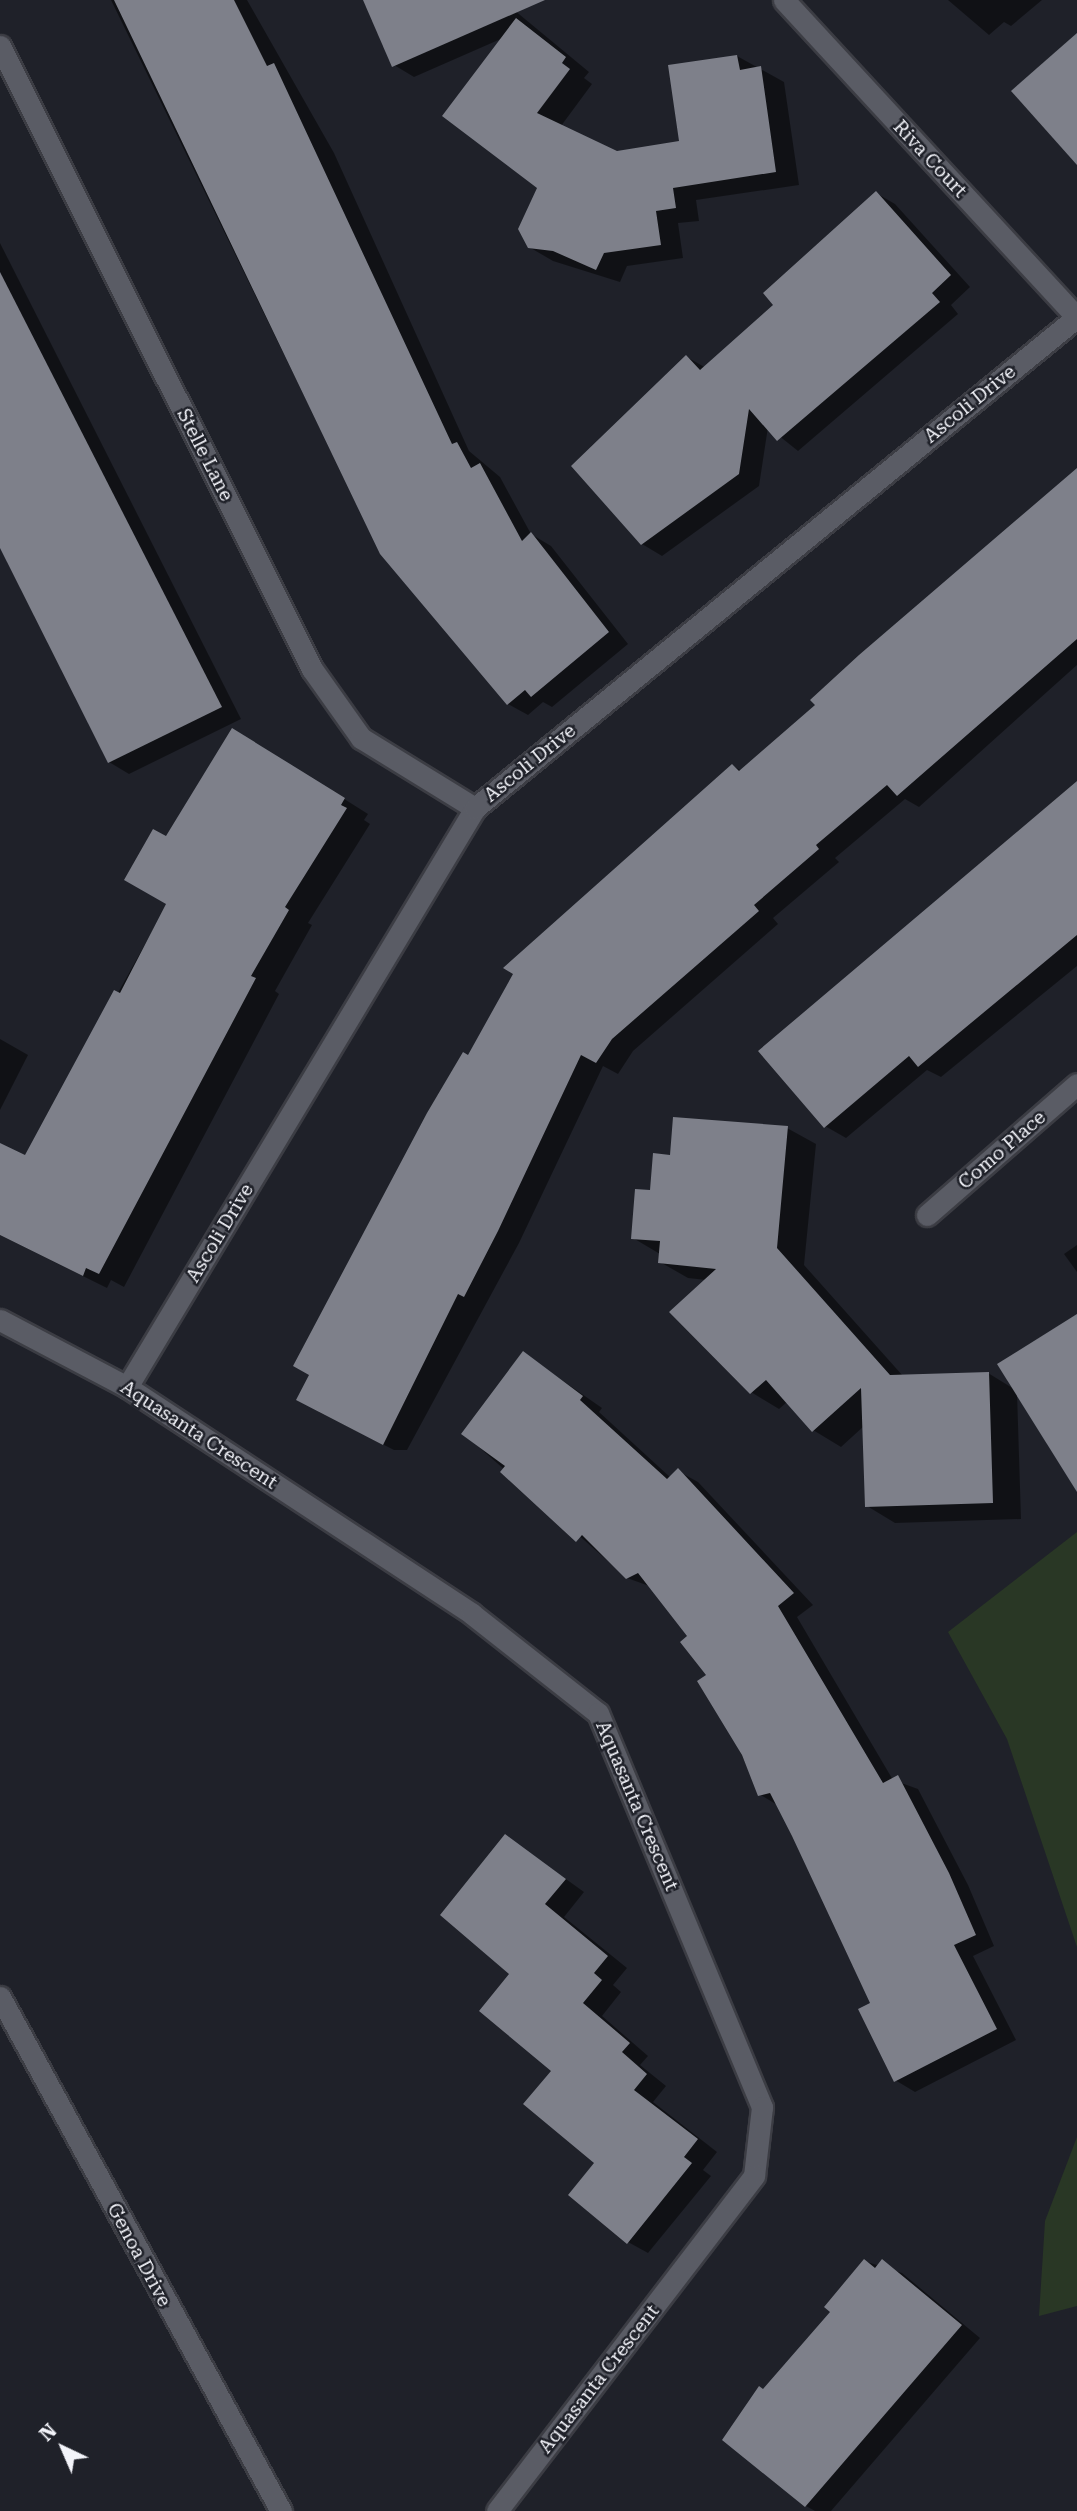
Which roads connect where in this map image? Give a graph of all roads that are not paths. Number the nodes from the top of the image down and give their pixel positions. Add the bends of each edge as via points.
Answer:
1 (784, 0) edge
2 (0, 46) edge
3 (1077, 317) edge
4 (475, 808) junction
5 (1077, 1084) edge
6 (927, 1215) dead end
7 (0, 1320) edge
8 (127, 1387) junction
9 (0, 1997) edge
10 (281, 2511) edge
11 (497, 2511) edge

1 - 3 street, Riva Court
2 - 4 street, Stelle Lane via 312,669 361,738
3 - 4 street, Ascoli Drive
4 - 8 street, Ascoli Drive
5 - 6 street, Como Place
7 - 8 street, Aquasanta Crescent
8 - 11 street, Aquasanta Crescent via 472,1614 598,1713 762,2107 754,2176
9 - 10 street, Genoa Drive

